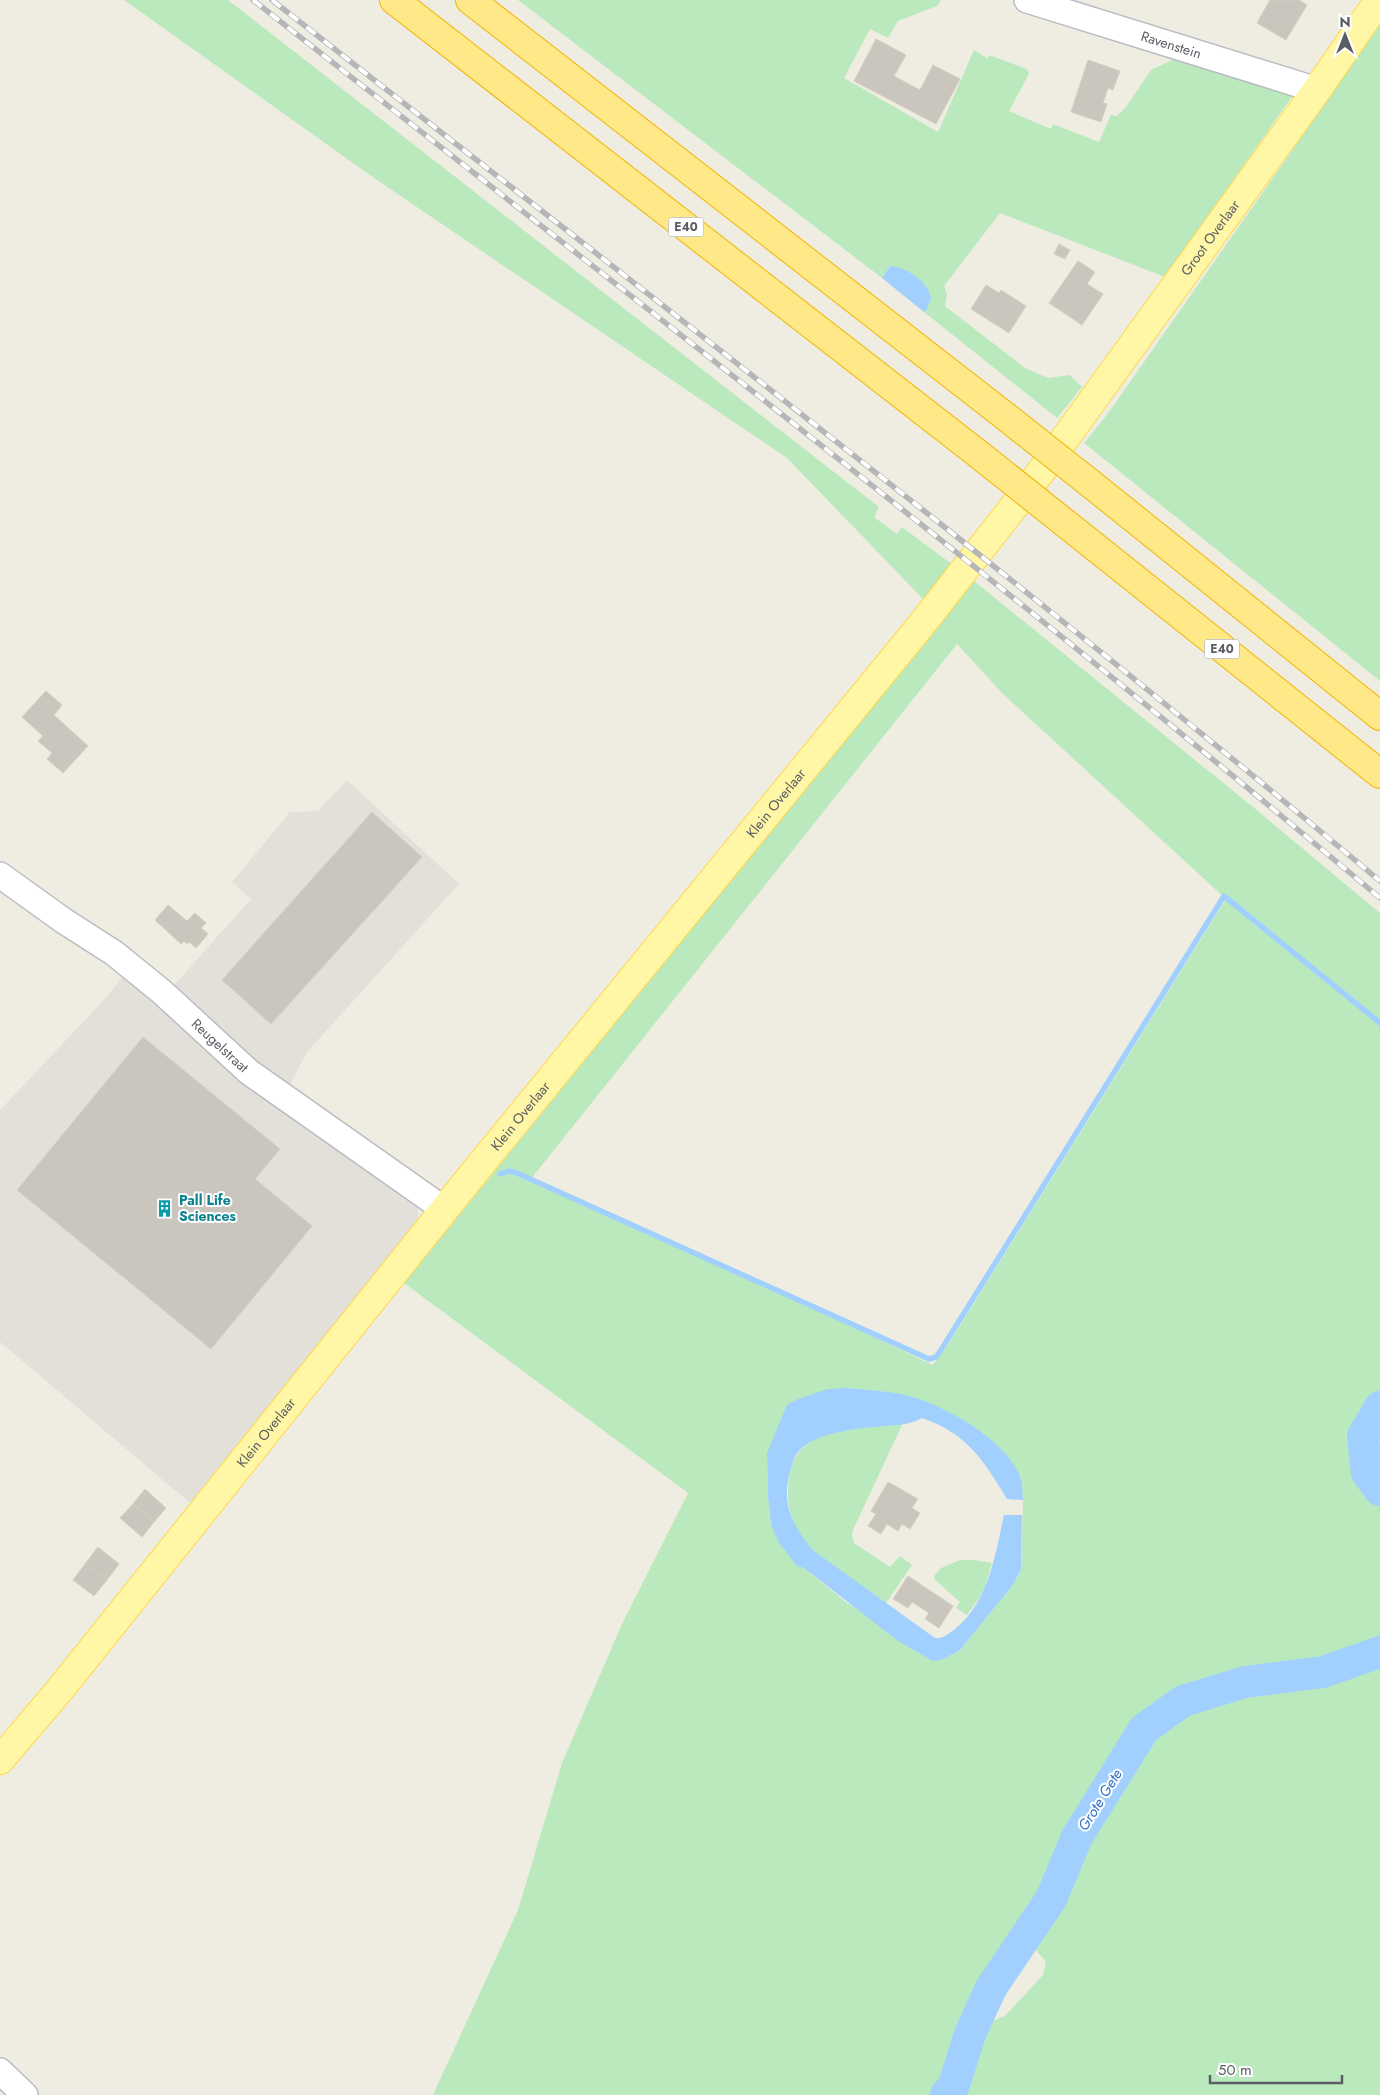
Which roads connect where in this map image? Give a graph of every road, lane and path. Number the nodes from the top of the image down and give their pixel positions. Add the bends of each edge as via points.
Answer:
1 (394, 0) edge
2 (470, 0) edge
3 (1027, 0) edge
4 (1378, 0) edge
5 (1317, 90) junction
6 (1040, 473) joint
7 (1380, 716) edge
8 (1380, 774) edge
9 (0, 875) edge
10 (445, 1210) junction
11 (0, 1760) edge
12 (0, 2071) edge
13 (25, 2095) edge

1 - 8 highway, E40, bridge via 977,453
2 - 7 highway, bridge via 1005,416
3 - 5 street, Ravenstein
4 - 5 main road, Groot Overlaar
5 - 6 main road, Groot Overlaar
6 - 10 main road, Klein Overlaar via 926,619
9 - 10 street, Reugelstraat via 114,952 249,1072
10 - 11 main road, Klein Overlaar
12 - 13 street

